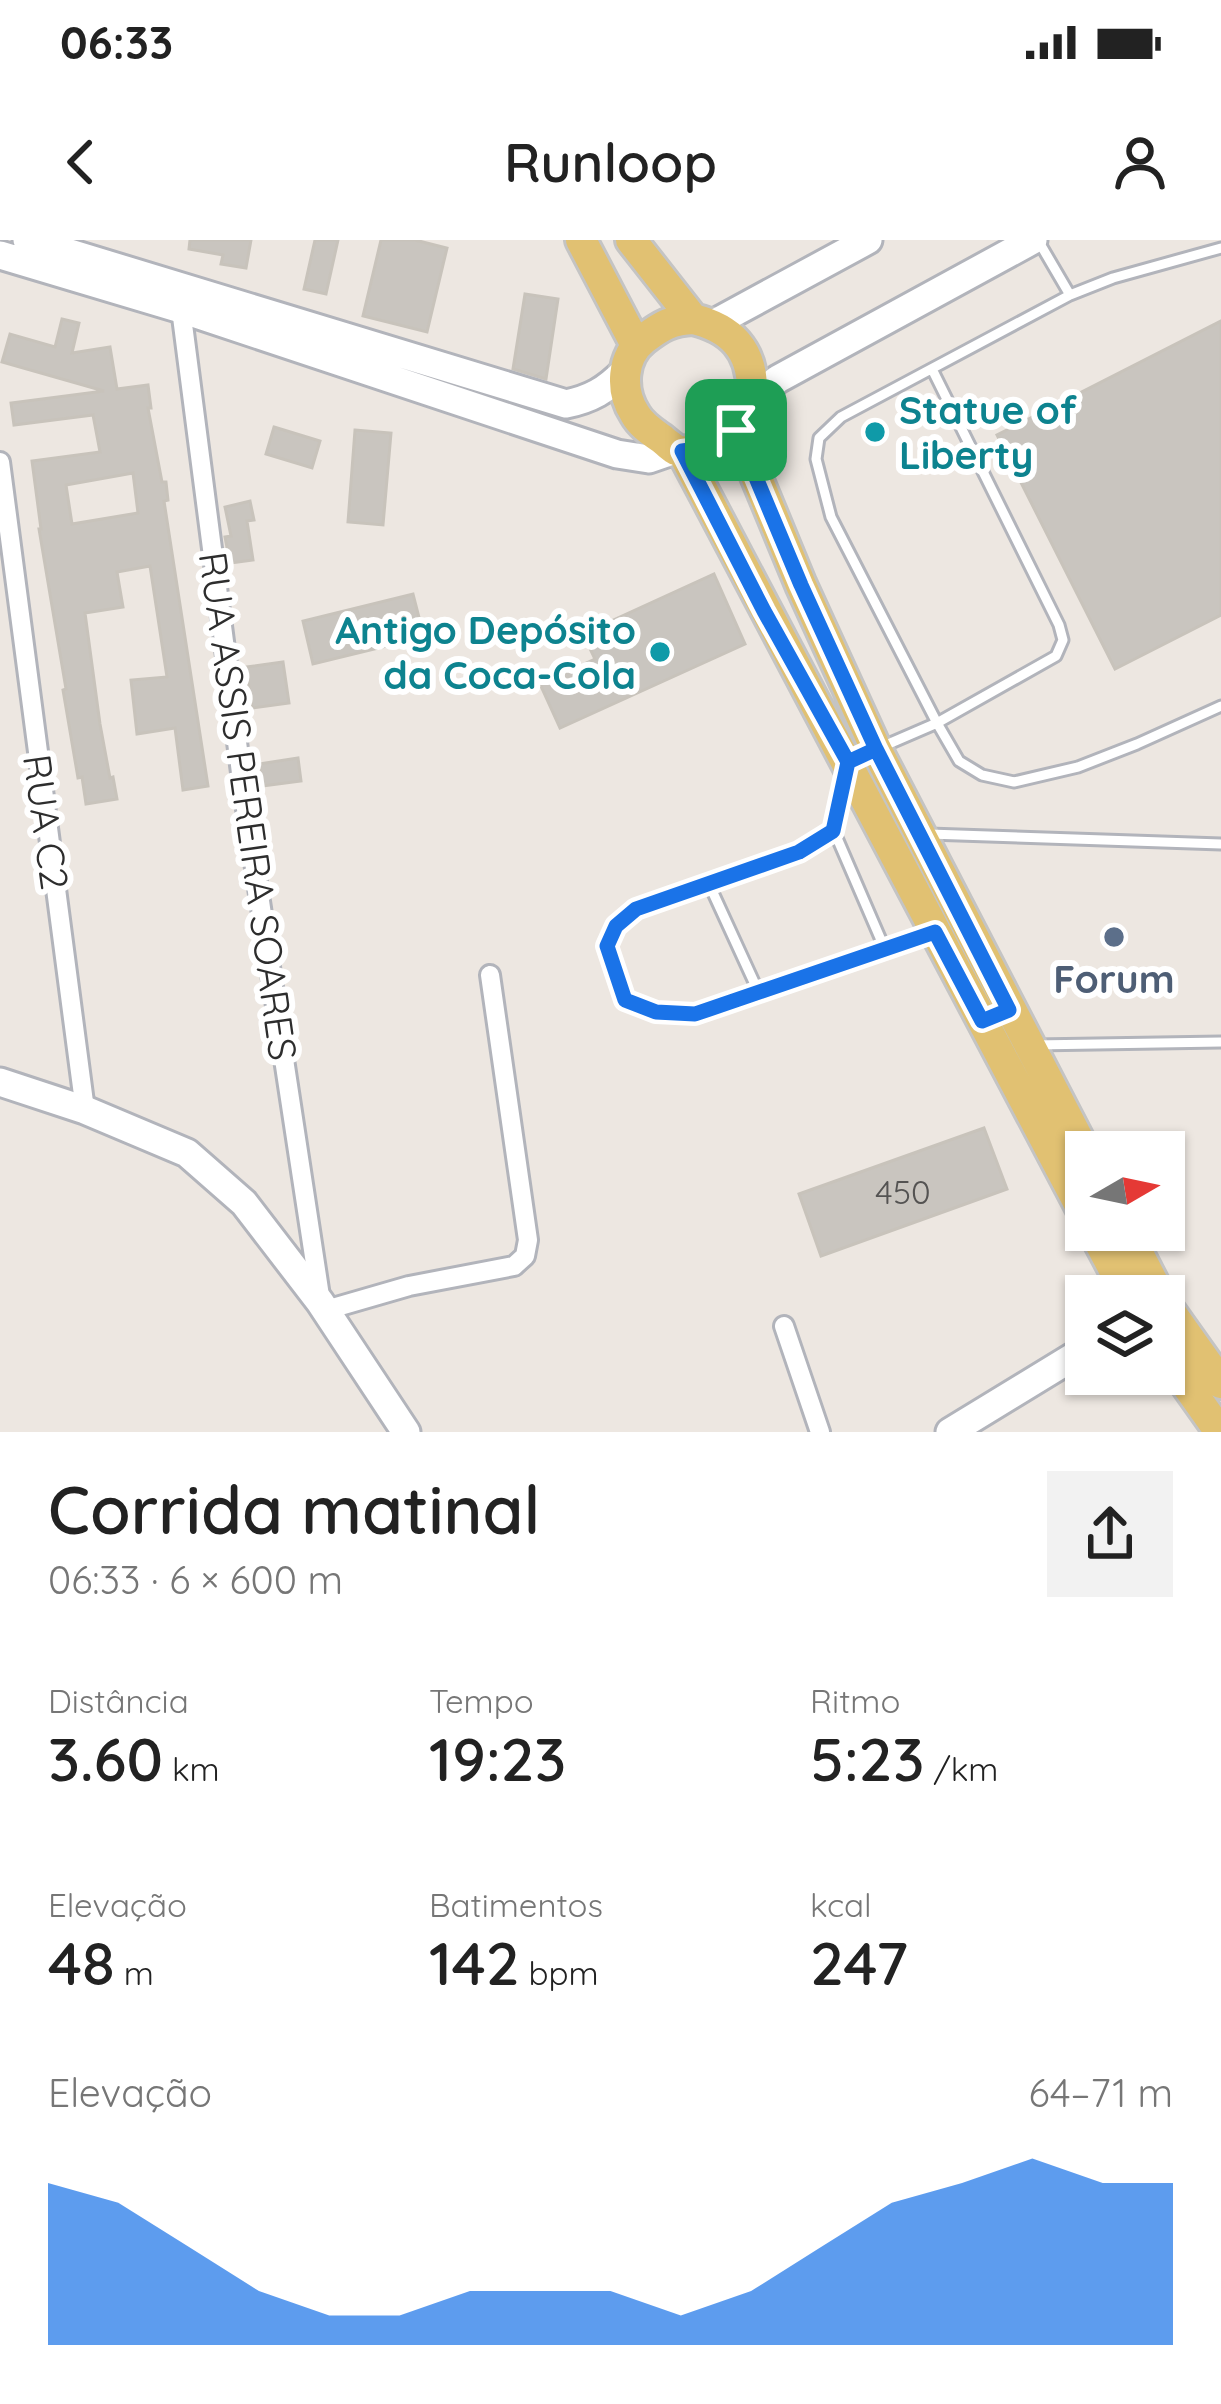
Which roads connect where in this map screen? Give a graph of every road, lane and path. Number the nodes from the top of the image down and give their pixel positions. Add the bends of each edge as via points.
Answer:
1 (27, 240) edge
2 (581, 240) edge
3 (631, 240) edge
4 (868, 240) edge
5 (1035, 240) edge
6 (1221, 248) edge
7 (0, 256) edge
8 (1070, 295) junction
9 (181, 309) junction
10 (703, 322) junction
11 (630, 358) junction
12 (932, 369) junction
13 (752, 400) junction
14 (736, 430) junction
15 (678, 450) junction
16 (0, 462) edge
17 (1221, 706) edge
18 (937, 723) junction
19 (862, 756) junction
20 (833, 831) junction
21 (920, 834) junction
22 (889, 842) junction
23 (1221, 844) edge
24 (709, 884) junction
25 (949, 924) junction
26 (884, 947) junction
27 (490, 975) dead end
28 (759, 993) junction
29 (1221, 1042) edge
30 (1014, 1050) junction
31 (0, 1082) edge
32 (85, 1110) junction
33 (1070, 1131) edge
34 (1065, 1168) edge
35 (323, 1306) junction
36 (784, 1326) dead end
37 (1185, 1332) edge
38 (1065, 1361) edge
39 (1185, 1383) edge
40 (1221, 1383) edge
41 (406, 1432) edge
42 (820, 1432) edge
43 (950, 1432) edge
44 (1220, 1432) edge

1 - 11 street via 566,404 608,388
2 - 11 main road
3 - 10 main road
4 - 10 street
5 - 8 lane
5 - 13 street
6 - 8 lane
7 - 9 street
8 - 12 lane
9 - 15 street via 617,454 649,459
9 - 35 street, RUA ASSIS PEREIRA SOARES via 244,796
10 - 11 main road via 662,325
10 - 13 main road via 738,342 752,369
11 - 15 main road via 634,414
12 - 18 lane via 841,417 819,438 816,459 831,517
12 - 18 lane via 1063,640 1056,656
13 - 14 main road
14 - 15 main road via 712,447
14 - 19 main road
15 - 19 main road via 764,611
16 - 32 street, RUA C2
17 - 18 lane via 1078,767 1014,782 959,761
18 - 19 lane
19 - 20 lane
19 - 21 main road
19 - 22 main road
20 - 24 lane
20 - 26 lane
21 - 22 lane
21 - 23 lane
21 - 25 main road
22 - 25 main road
24 - 28 lane
24 - 28 lane via 636,909 616,926 607,946 625,1000 695,1014
25 - 26 lane
25 - 30 main road
26 - 28 lane
27 - 35 street via 525,1256 514,1266
29 - 30 lane
30 - 33 main road
30 - 34 main road
31 - 32 street
32 - 35 street via 187,1154 244,1203
35 - 41 street
36 - 42 street
37 - 40 main road
38 - 43 street
39 - 44 main road

